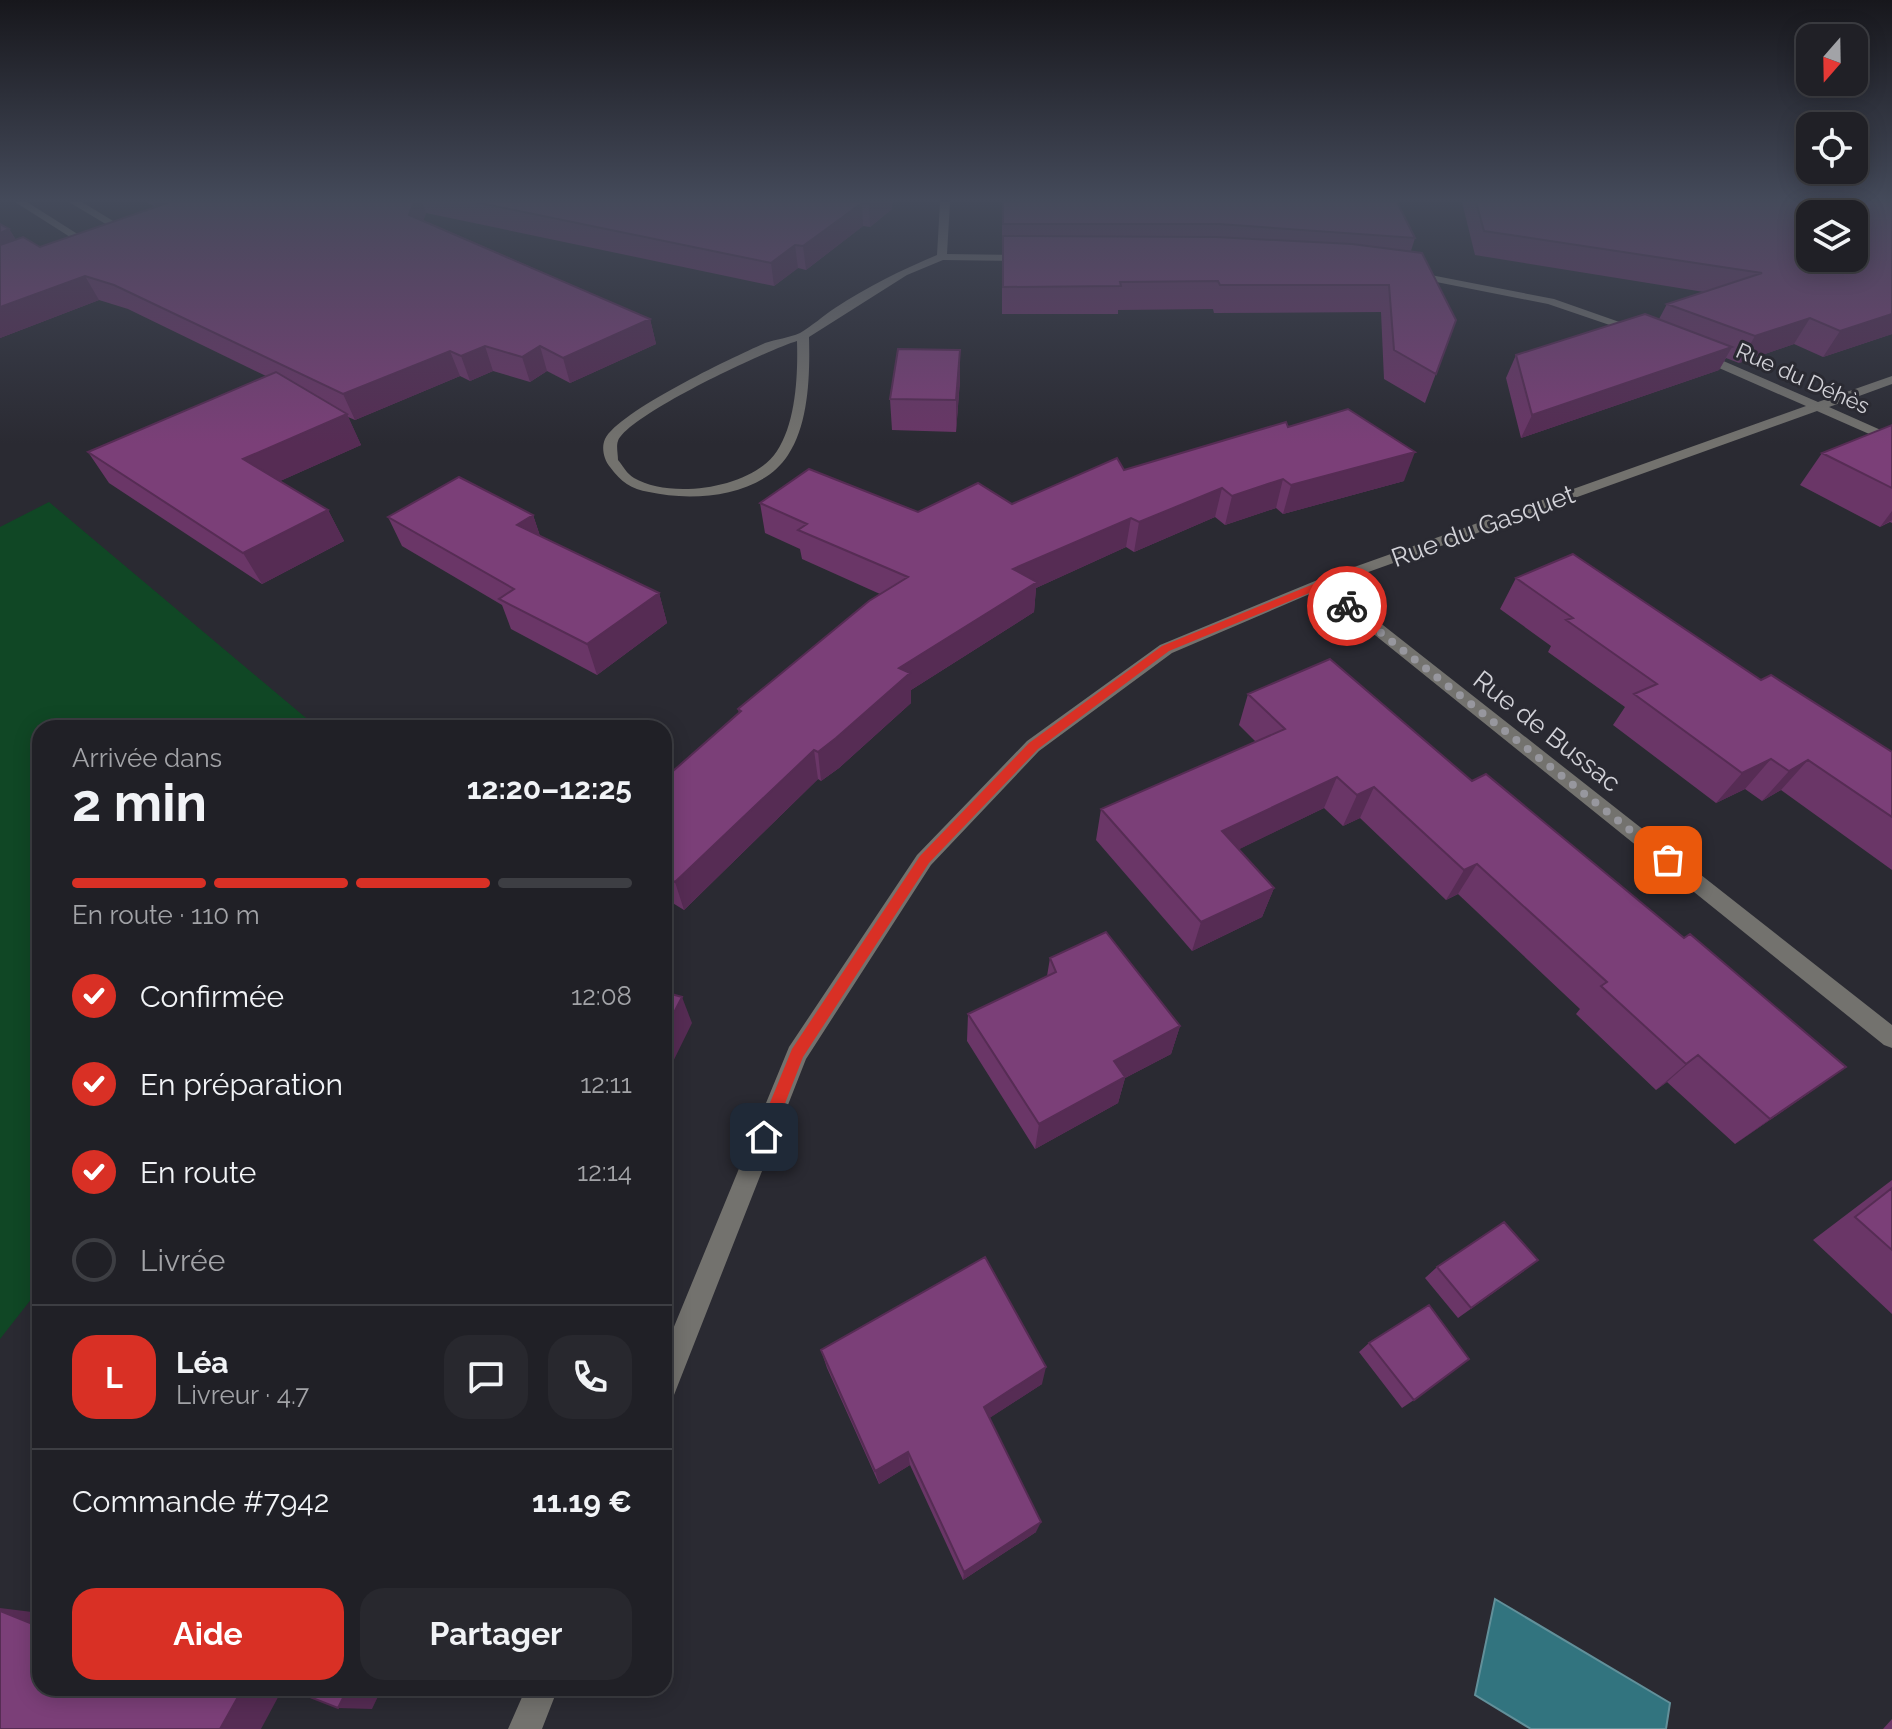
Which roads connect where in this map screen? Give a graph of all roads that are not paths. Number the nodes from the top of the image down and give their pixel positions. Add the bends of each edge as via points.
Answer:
1 (887, 283) edge
2 (1462, 283) edge
3 (803, 336) junction
4 (1654, 336) edge
5 (1682, 346) edge
6 (1892, 380) edge
7 (1820, 406) junction
8 (1892, 440) edge
9 (1321, 584) junction
10 (1892, 1038) edge
11 (672, 1365) edge
12 (539, 1696) edge
13 (525, 1729) edge

1 - 3 street
2 - 4 street via 1550,301
3 - 3 street via 771,345 625,424 611,441 611,460 628,481 662,492 707,492 754,478 781,456 791,431 805,358
5 - 7 street, Rue du Déhès
6 - 7 street, Rue du Gasquet
7 - 8 street, Rue du Déhès
7 - 9 street, Rue du Gasquet
9 - 10 street, Rue de Bussac
9 - 11 street, Rue du Gasquet via 1166,649 1033,746 924,860 797,1054
12 - 13 street

